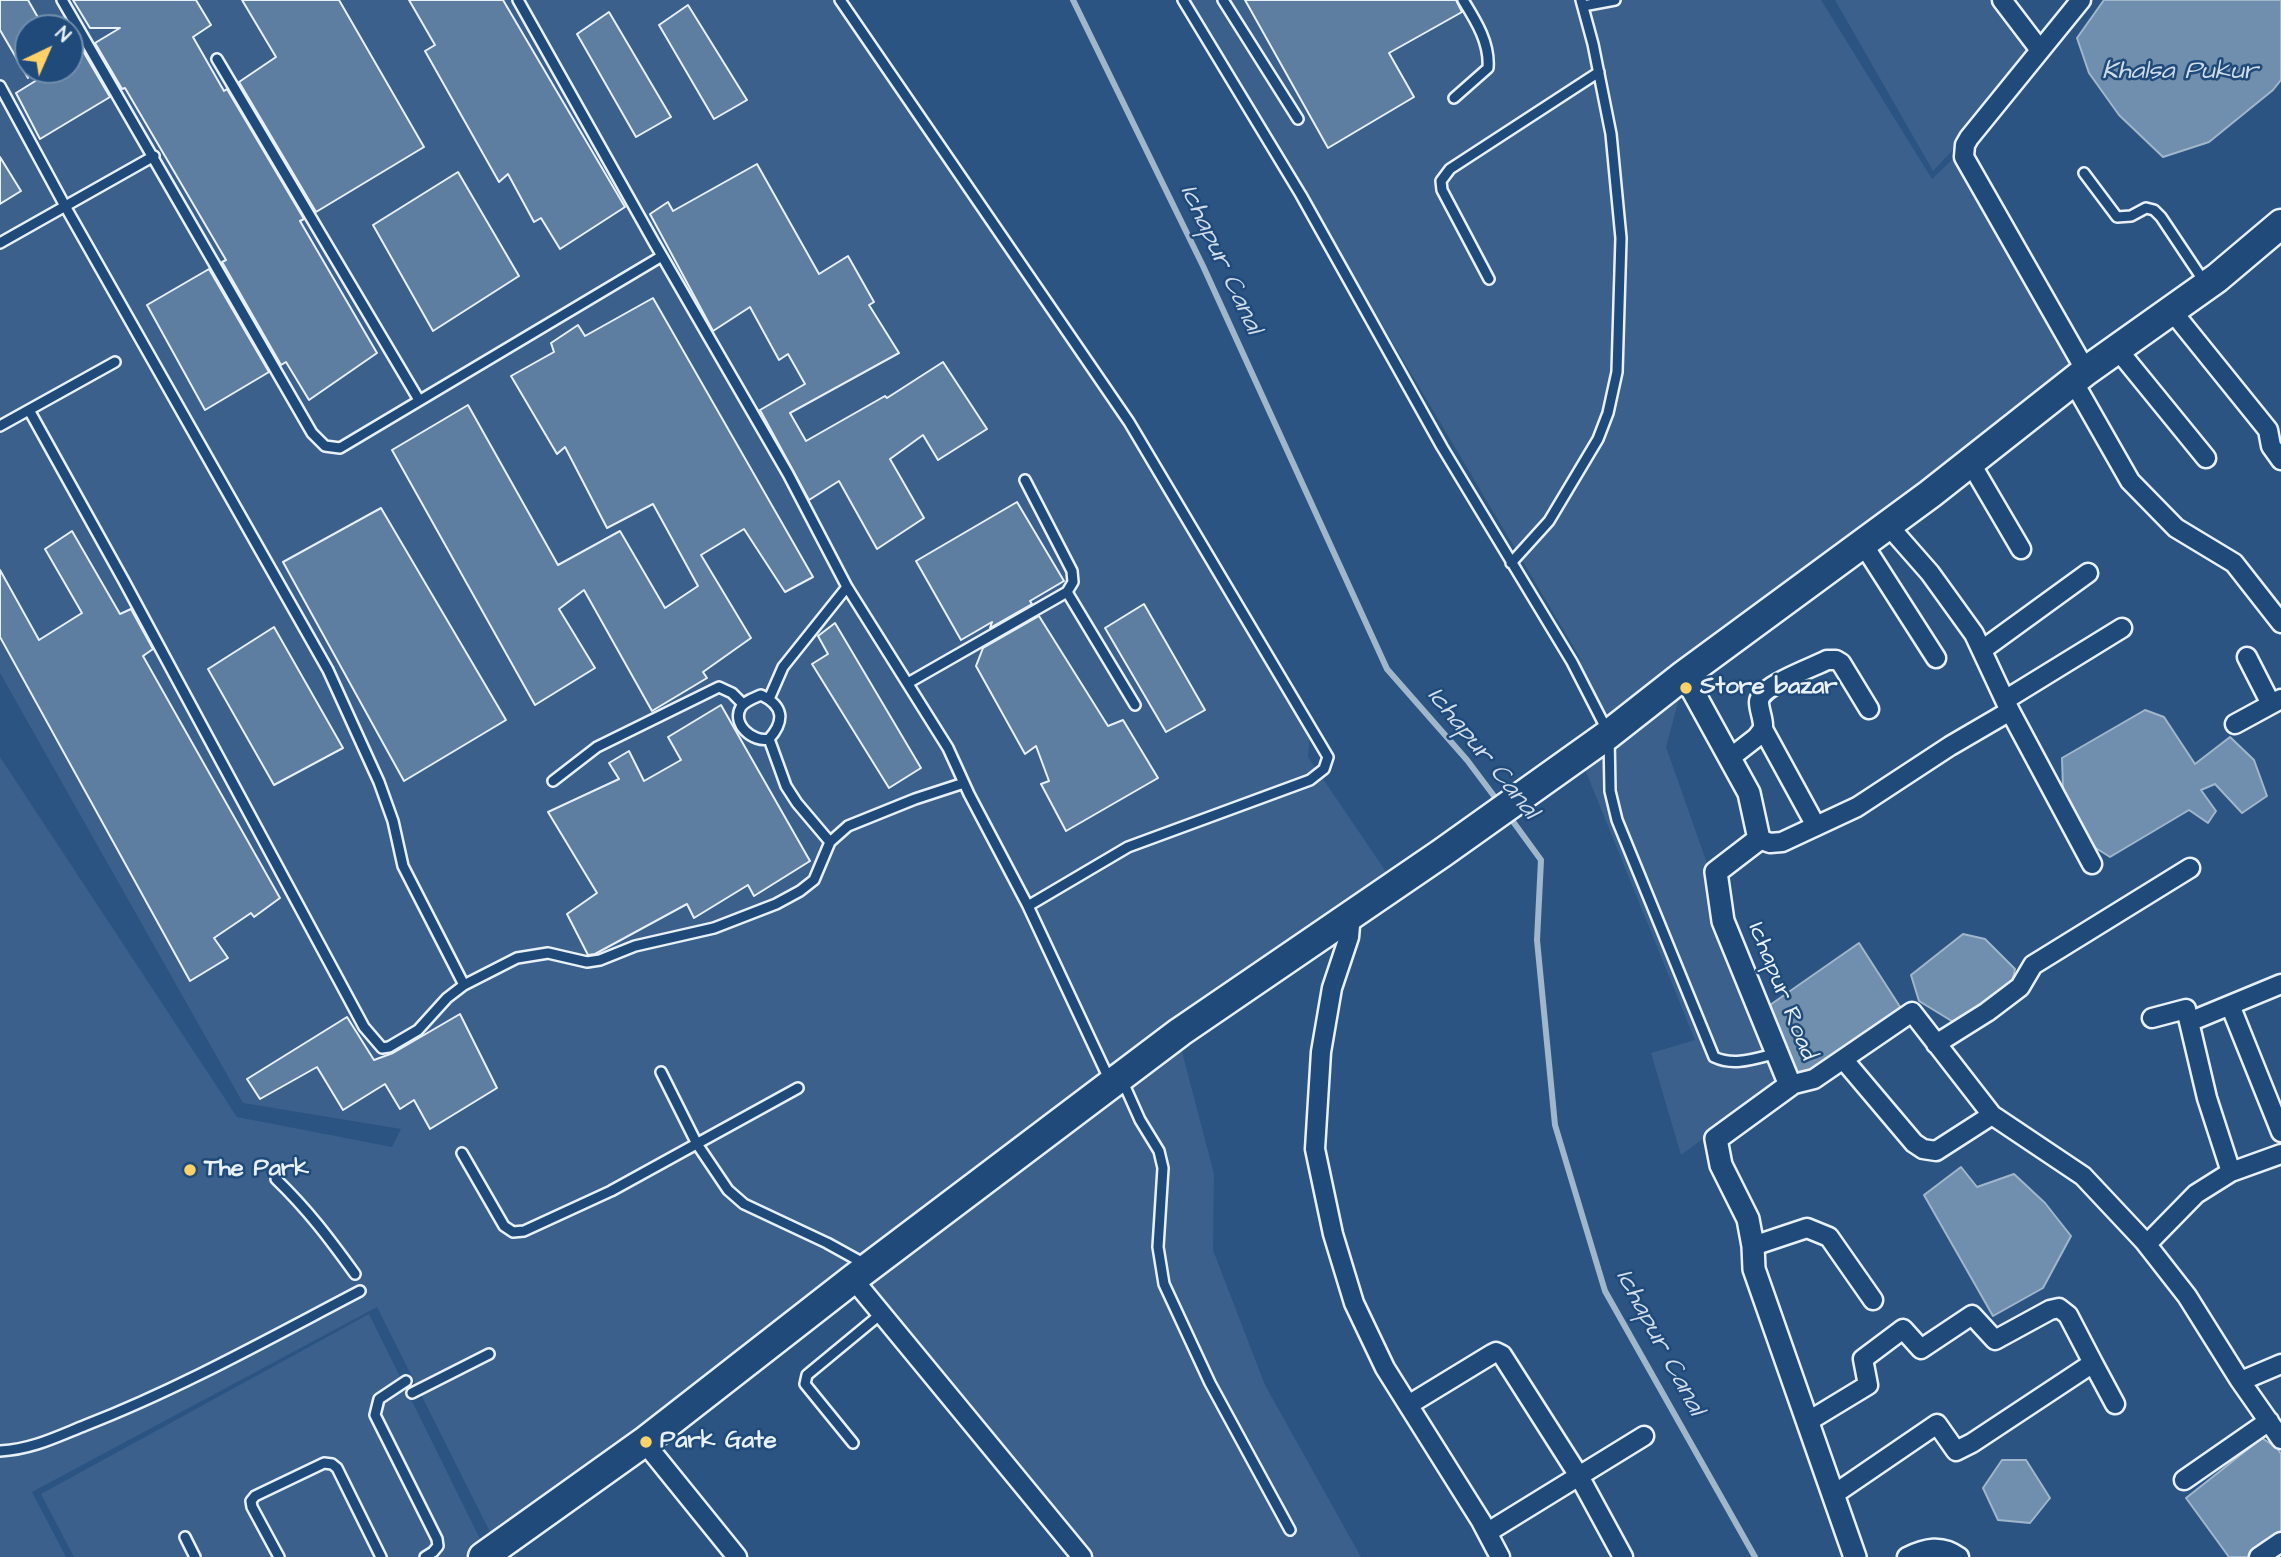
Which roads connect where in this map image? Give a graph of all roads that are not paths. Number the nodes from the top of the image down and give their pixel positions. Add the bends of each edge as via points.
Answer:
1 (62, 0) edge
2 (518, 0) edge
3 (840, 0) edge
4 (1183, 0) edge
5 (1223, 0) edge
6 (1463, 0) edge
7 (1615, 0) edge
8 (2002, 0) edge
9 (2081, 0) edge
10 (1582, 3) edge
11 (2040, 50) junction
12 (217, 59) dead end
13 (1599, 72) junction
14 (0, 86) edge
15 (1454, 98) dead end
16 (1298, 119) dead end
17 (154, 156) junction
18 (2084, 173) dead end
19 (65, 206) junction
20 (2281, 224) edge
21 (0, 243) edge
22 (662, 256) junction
23 (1489, 279) dead end
24 (2207, 286) junction
25 (2172, 311) junction
26 (2118, 350) junction
27 (115, 362) dead end
28 (2080, 376) junction
29 (419, 400) junction
30 (29, 410) junction
31 (0, 426) edge
32 (2275, 426) edge
33 (2206, 458) dead end
34 (2281, 460) edge
35 (1970, 462) junction
36 (1025, 480) dead end
37 (1888, 524) junction
38 (1863, 544) junction
39 (2021, 549) dead end
40 (1511, 563) junction
41 (2088, 573) dead end
42 (847, 587) junction
43 (1067, 592) junction
44 (2281, 623) edge
45 (2122, 628) dead end
46 (1982, 650) junction
47 (2246, 657) dead end
48 (1936, 658) dead end
49 (1684, 674) junction
50 (908, 683) junction
51 (769, 699) junction
52 (2276, 702) edge
53 (743, 704) junction
54 (1135, 705) dead end
55 (2007, 706) junction
56 (1869, 709) dead end
57 (2235, 724) dead end
58 (1763, 729) junction
59 (1609, 733) junction
60 (769, 739) junction
61 (1730, 758) junction
62 (553, 781) dead end
63 (964, 783) junction
64 (1816, 826) junction
65 (1759, 839) junction
66 (830, 842) junction
67 (2092, 864) dead end
68 (2190, 868) dead end
69 (1028, 906) junction
70 (1351, 914) junction
71 (2281, 984) edge
72 (464, 985) junction
73 (2230, 1005) junction
74 (2152, 1018) dead end
75 (2189, 1022) junction
76 (1936, 1044) junction
77 (1778, 1053) junction
78 (1843, 1059) junction
79 (660, 1072) dead end
80 (1116, 1081) junction
81 (1790, 1085) junction
82 (797, 1088) dead end
83 (1993, 1115) junction
84 (2281, 1132) edge
85 (697, 1144) junction
86 (462, 1153) dead end
87 (2281, 1154) edge
88 (2231, 1172) junction
89 (276, 1179) dead end
90 (2147, 1244) junction
91 (1753, 1246) junction
92 (355, 1273) dead end
93 (861, 1273) junction
94 (360, 1291) dead end
95 (1873, 1300) dead end
96 (882, 1314) junction
97 (489, 1354) dead end
98 (2093, 1363) junction
99 (2281, 1364) edge
100 (406, 1381) dead end
101 (2241, 1381) junction
102 (412, 1392) dead end
103 (1410, 1404) junction
104 (2115, 1404) dead end
105 (2269, 1421) junction
106 (1807, 1422) junction
107 (1644, 1436) dead end
108 (2281, 1439) edge
109 (644, 1442) junction
110 (853, 1443) dead end
111 (0, 1451) edge
112 (1579, 1476) junction
113 (2184, 1480) dead end
114 (1833, 1495) junction
115 (1290, 1530) dead end
116 (1488, 1532) junction
117 (185, 1536) dead end
118 (2281, 1542) edge
119 (195, 1557) edge
120 (279, 1557) edge
121 (381, 1557) edge
122 (425, 1557) edge
123 (483, 1557) edge
124 (737, 1557) edge
125 (1082, 1557) edge
126 (1500, 1557) edge
127 (1623, 1557) edge
128 (1855, 1557) edge
129 (1907, 1557) edge
130 (1959, 1557) edge
131 (2259, 1557) edge

1 - 17 lane
2 - 22 lane
3 - 69 lane via 1129,422 1328,757 1324,768 1310,780 1128,847
4 - 40 lane via 1301,195
5 - 16 lane
6 - 15 lane via 1484,41 1488,68
7 - 10 lane
8 - 11 street
9 - 11 street
10 - 13 lane
11 - 28 street via 1969,138 1964,157
12 - 29 lane
13 - 23 lane via 1450,169 1441,181 1441,190
13 - 40 lane via 1611,134 1621,237 1617,372 1598,439 1549,521
14 - 19 lane
17 - 19 lane
17 - 29 lane via 312,433 325,446 340,448
18 - 24 lane via 2117,217 2154,210
19 - 21 lane
19 - 72 lane via 328,670 379,782 403,866
20 - 24 main road
22 - 29 lane
22 - 42 lane via 788,474
24 - 25 main road
25 - 26 main road
25 - 32 street
26 - 28 main road
26 - 33 street
27 - 30 lane
28 - 35 main road
28 - 44 street via 2130,481 2176,528 2234,563
30 - 31 lane
30 - 72 lane via 377,1045 389,1047 418,1030
32 - 34 street via 2271,446
35 - 37 main road
35 - 39 street
36 - 43 lane via 1072,571 1073,582
37 - 38 main road
37 - 46 street via 1930,573
38 - 48 street
38 - 49 main road
40 - 59 lane
41 - 46 street
42 - 50 lane
42 - 51 lane via 783,667
43 - 50 lane
43 - 54 lane
45 - 55 street
46 - 55 street
47 - 52 street
49 - 59 main road
49 - 61 street
50 - 63 lane
51 - 53 lane via 761,695
51 - 60 lane via 781,719
52 - 57 street
53 - 60 lane via 739,717 744,729 762,741
53 - 62 lane via 719,687 597,747
55 - 64 street via 1857,807
55 - 67 street
56 - 58 street via 1840,663 1828,660 1761,695
58 - 61 street
58 - 64 street
59 - 70 main road
59 - 77 lane via 1610,791 1617,820 1714,1057 1740,1062
60 - 66 lane via 786,786
61 - 65 street via 1749,793
63 - 66 lane via 848,826
63 - 69 lane
64 - 65 street via 1782,842
65 - 77 street, Ichapur Road via 1716,872 1723,921
66 - 72 lane via 814,880 751,914 600,960 587,962 548,953 517,958
68 - 76 street via 2033,965 2020,987
69 - 80 lane
70 - 80 main road
70 - 103 street via 1321,1052 1315,1149 1354,1303 1385,1368
71 - 73 street
73 - 75 street
73 - 84 street
74 - 75 street via 2186,1009
75 - 88 street
76 - 78 street via 1912,1012
76 - 83 street
77 - 81 street, Ichapur Road
78 - 81 street via 1814,1079
78 - 83 street via 1923,1149 1936,1151
79 - 85 lane
80 - 93 main road
80 - 115 lane via 1159,1151 1163,1182 1158,1247 1164,1284 1210,1382
81 - 91 street, Ichapur Road via 1716,1139 1721,1165 1748,1219
82 - 85 lane
83 - 90 street via 2083,1176
85 - 86 lane via 611,1191 513,1232 504,1226
85 - 93 lane via 728,1190 744,1204 827,1244
87 - 88 street
88 - 90 street via 2196,1194
89 - 92 lane via 317,1221
90 - 101 street via 2187,1296
91 - 95 street via 1807,1227 1829,1237
91 - 106 street, Ichapur Road via 1754,1269
93 - 96 street
93 - 109 main road
94 - 111 lane via 119,1412 24,1450
96 - 110 lane via 807,1375 805,1384
96 - 125 street
97 - 102 lane
98 - 104 street
98 - 106 street via 2068,1315 2059,1308 1995,1340 1972,1315 1921,1349 1903,1329 1863,1359 1868,1385
98 - 114 street via 1972,1443 1956,1451 1937,1424
99 - 101 street
100 - 122 lane via 379,1399 375,1415 437,1539 438,1546
101 - 105 street
103 - 112 street via 1496,1352
103 - 116 street
105 - 108 street
105 - 113 street
106 - 114 street, Ichapur Road
107 - 112 street
109 - 123 main road
109 - 124 street
112 - 116 street
112 - 127 street
114 - 128 street, Ichapur Road
116 - 126 street
117 - 119 lane
118 - 131 street
120 - 121 lane via 251,1501 332,1464
129 - 130 street via 1941,1547

